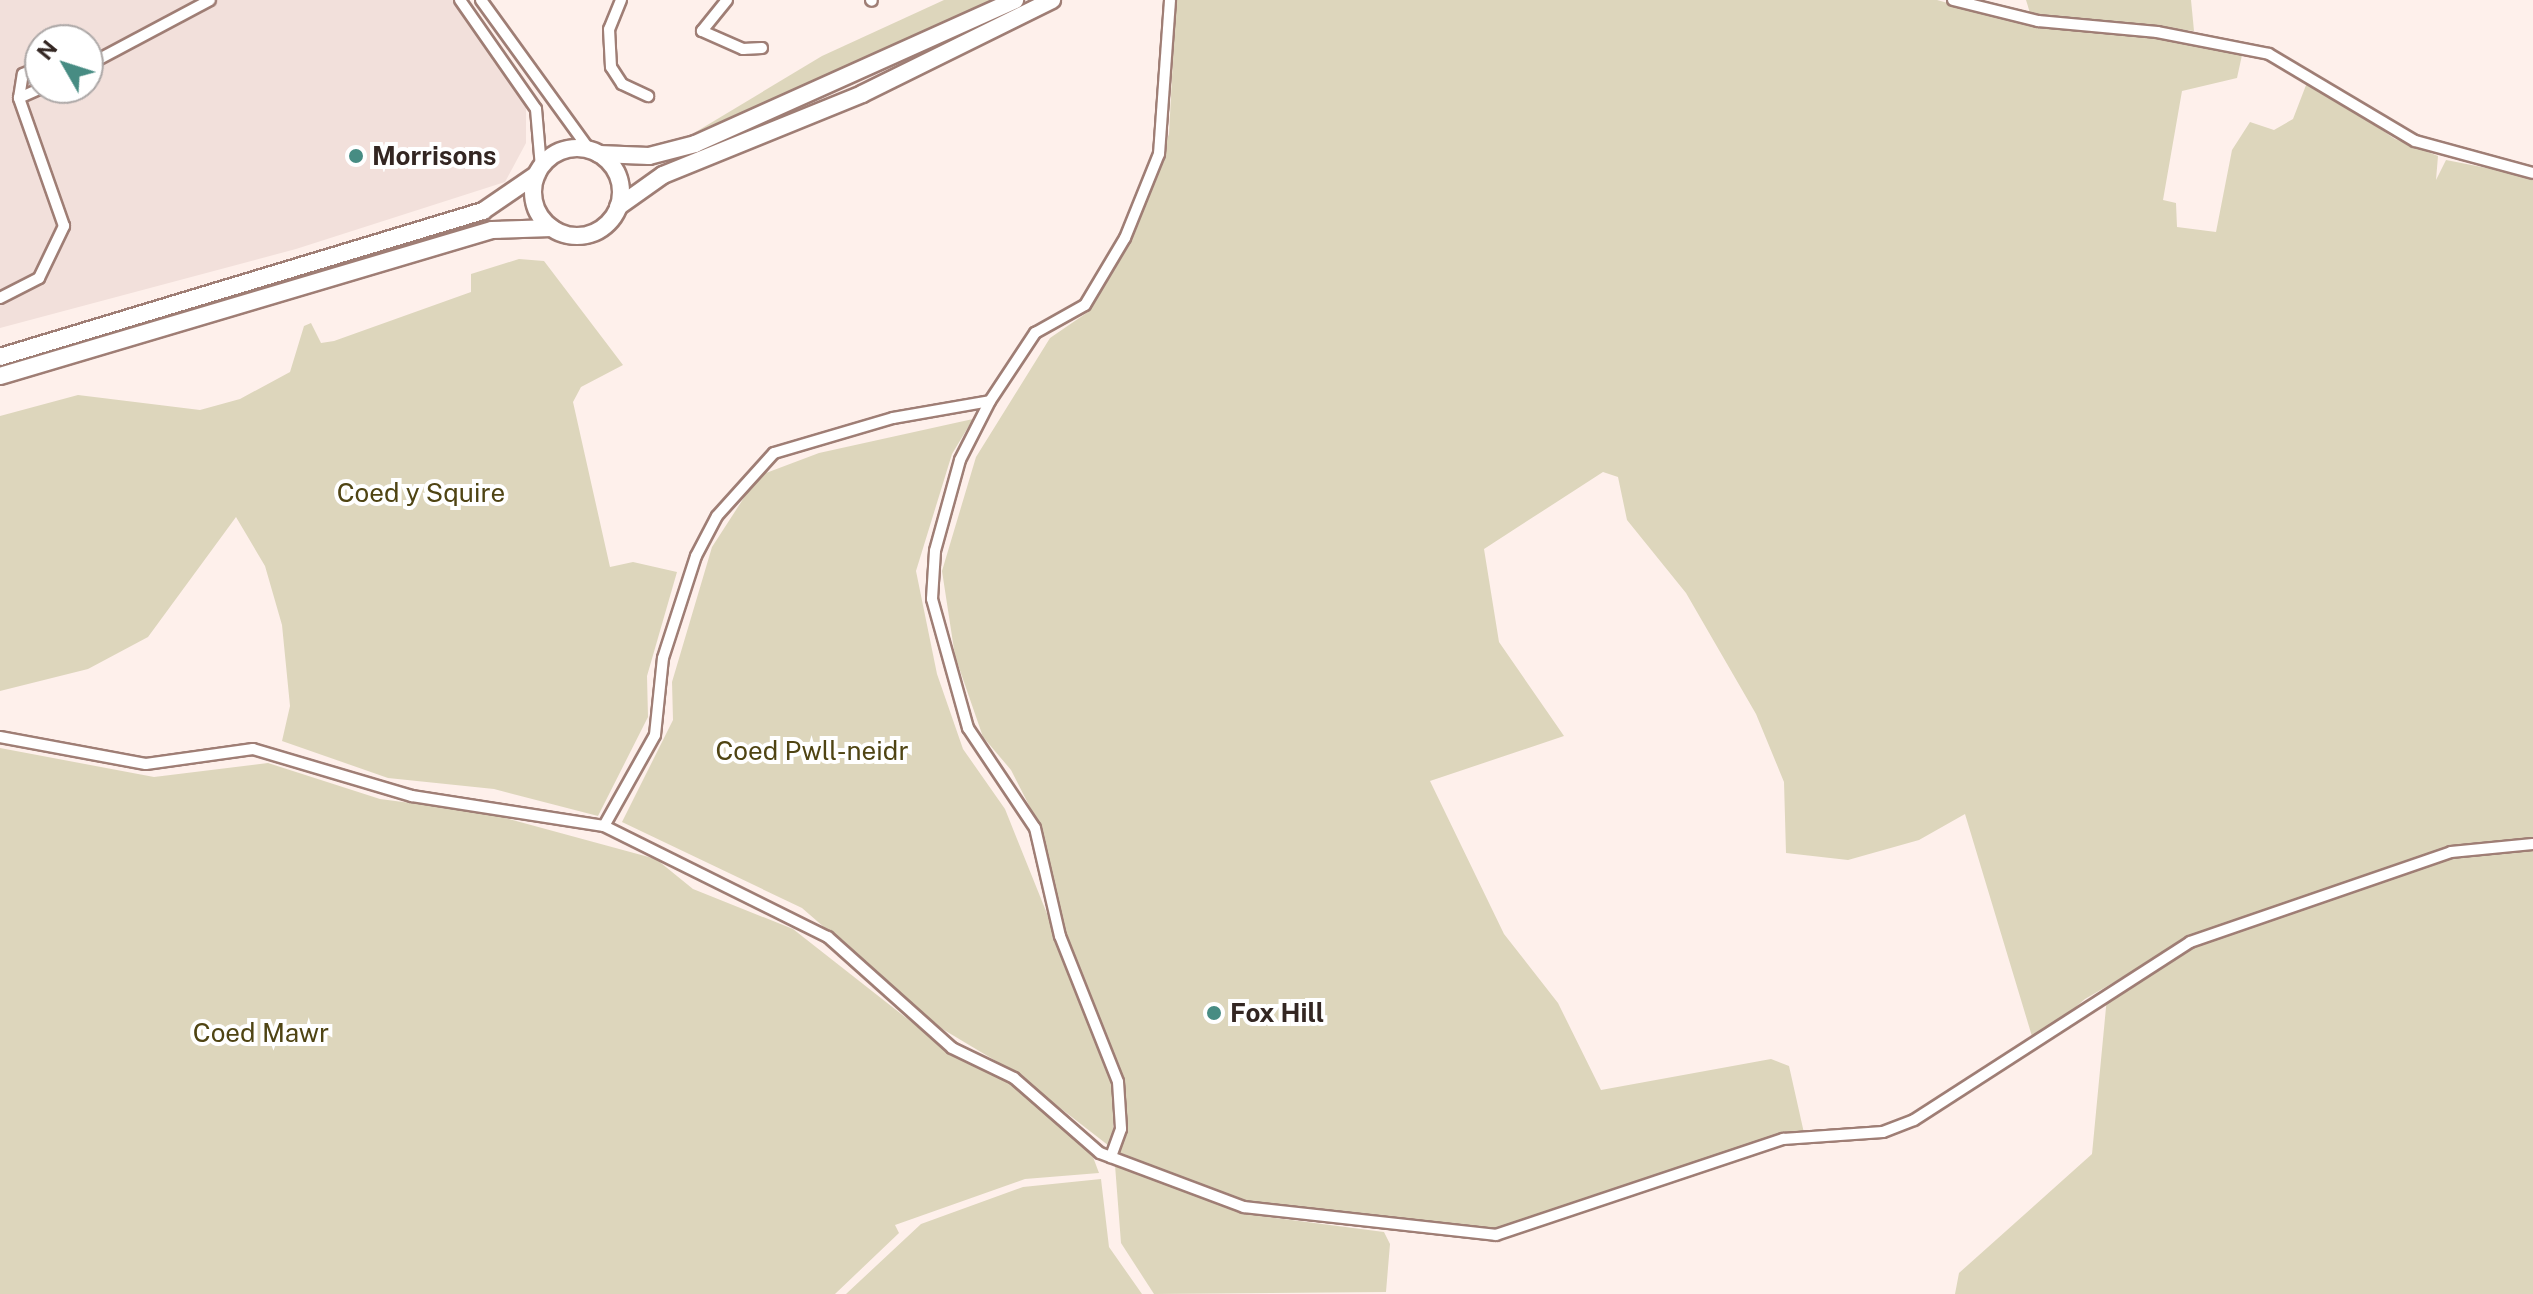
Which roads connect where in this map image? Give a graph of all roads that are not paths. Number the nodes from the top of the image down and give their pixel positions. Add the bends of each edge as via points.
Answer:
1 (210, 0) edge
2 (460, 0) edge
3 (481, 0) edge
4 (621, 0) edge
5 (727, 0) edge
6 (1015, 0) edge
7 (1052, 0) edge
8 (1170, 0) edge
9 (1953, 0) edge
10 (762, 48) dead end
11 (104, 56) edge
12 (24, 74) edge
13 (24, 96) edge
14 (648, 96) dead end
15 (19, 98) junction
16 (594, 152) junction
17 (539, 171) junction
18 (2533, 173) edge
19 (618, 207) junction
20 (552, 228) junction
21 (0, 298) edge
22 (0, 357) edge
23 (0, 376) edge
24 (990, 401) junction
25 (0, 737) edge
26 (604, 826) junction
27 (2533, 844) edge
28 (1111, 1157) junction

1 - 11 street
2 - 17 street via 536,109
3 - 16 street
4 - 14 street via 609,29 611,67 622,84
5 - 10 street via 702,31 743,49
6 - 16 main road via 695,144 649,156
7 - 19 main road via 825,110 663,175
8 - 24 street via 1162,52 1165,123 1148,183 1085,305 1035,333
9 - 18 street via 2038,21 2157,32 2269,54 2415,141
12 - 15 street
13 - 15 street
15 - 21 street via 64,226 39,278
16 - 17 main road via 561,151
16 - 19 main road via 617,173
17 - 20 main road via 535,204
17 - 22 main road via 483,211
19 - 20 main road via 590,234
20 - 23 main road via 492,230
24 - 26 street via 893,418 774,453 717,516 696,556 663,658 655,735
24 - 28 street via 960,460 935,551 932,599 968,728 1035,828 1060,936 1118,1082 1121,1129
25 - 26 street via 146,764 253,749 412,796
26 - 28 street via 828,937 952,1048 1014,1078
27 - 28 street via 2451,852 2190,942 1914,1120 1883,1132 1783,1139 1496,1235 1244,1207

